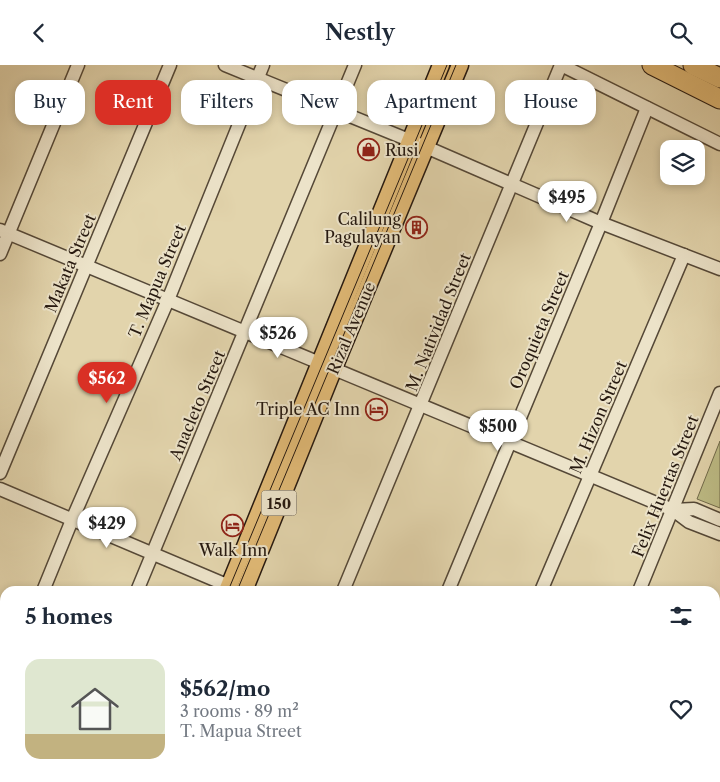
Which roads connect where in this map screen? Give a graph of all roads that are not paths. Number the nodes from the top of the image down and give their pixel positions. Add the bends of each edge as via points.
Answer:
1 (78, 65) edge
2 (170, 65) edge
3 (225, 65) edge
4 (263, 65) edge
5 (355, 65) edge
6 (441, 65) edge
7 (460, 65) edge
8 (561, 65) edge
9 (652, 65) edge
10 (693, 65) edge
11 (703, 65) edge
12 (720, 73) edge
13 (720, 78) edge
14 (258, 79) junction
15 (349, 80) edge
16 (282, 89) edge
17 (720, 99) edge
18 (647, 108) junction
19 (357, 120) edge
20 (330, 125) edge
21 (410, 141) junction
22 (720, 144) edge
23 (426, 147) junction
24 (512, 184) junction
25 (601, 223) junction
26 (4, 231) edge
27 (0, 254) edge
28 (684, 255) junction
29 (86, 265) junction
30 (720, 269) edge
31 (168, 300) junction
32 (245, 331) junction
33 (327, 365) junction
34 (720, 393) edge
35 (421, 405) junction
36 (510, 442) junction
37 (0, 473) edge
38 (591, 476) junction
39 (0, 489) edge
40 (673, 510) junction
41 (72, 520) junction
42 (720, 520) edge
43 (720, 535) edge
44 (153, 553) junction
45 (45, 586) edge
46 (139, 586) edge
47 (226, 586) edge
48 (237, 586) edge
49 (345, 586) edge
50 (450, 586) edge
51 (543, 586) edge
52 (641, 586) edge

1 - 26 street
2 - 29 street, Makata Street
3 - 14 street
4 - 14 street, T. Mapua Street
5 - 15 street, Anacleto Street
6 - 21 main road, Rizal Avenue / 150
7 - 23 main road, Rizal Avenue / 150
8 - 18 street
8 - 24 street, M. Natividad Street
9 - 17 highway
10 - 13 highway
11 - 12 street
14 - 16 street
14 - 31 street, T. Mapua Street
18 - 22 street
18 - 25 street, Oroquieta Street
19 - 21 street
20 - 32 street, Anacleto Street
21 - 23 street
21 - 33 main road, Rizal Avenue / 150
23 - 24 street
23 - 33 main road, Rizal Avenue / 150
24 - 25 street
24 - 35 street, M. Natividad Street
25 - 28 street
25 - 36 street, Oroquieta Street
26 - 27 street
26 - 29 street
28 - 30 street
28 - 38 street, M. Hizon Street
29 - 31 street
29 - 37 street, Makata Street
31 - 32 street
31 - 41 street, T. Mapua Street
32 - 33 street
32 - 44 street, Anacleto Street
33 - 35 street
33 - 48 main road, Rizal Avenue / 150
34 - 40 street, Felix Huertas Street
35 - 36 street
35 - 49 street, M. Natividad Street
36 - 38 street
36 - 50 street, Oroquieta Street
38 - 40 street
38 - 51 street, M. Hizon Street
39 - 41 street
40 - 42 street via 694,509
40 - 43 street via 689,522
40 - 52 street, Felix Huertas Street
41 - 44 street
41 - 45 street, T. Mapua Street
44 - 46 street, Anacleto Street
44 - 47 street

